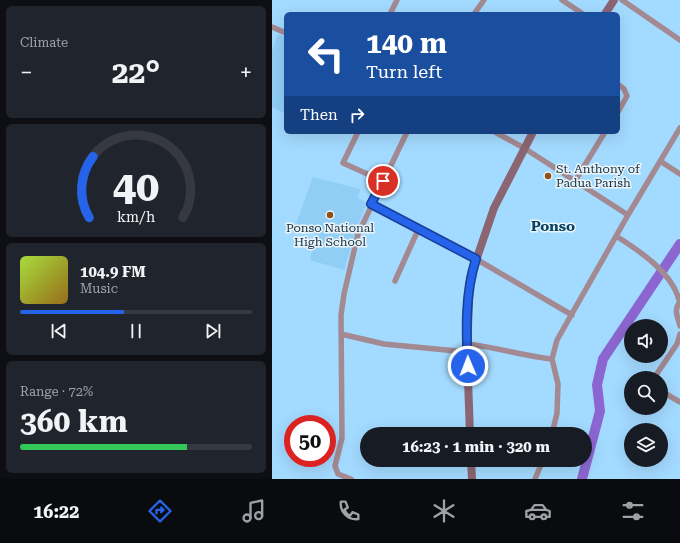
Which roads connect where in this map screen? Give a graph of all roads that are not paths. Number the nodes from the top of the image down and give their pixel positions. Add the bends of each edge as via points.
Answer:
1 (397, 0) edge
2 (484, 0) edge
3 (562, 0) edge
4 (614, 0) edge
5 (622, 0) edge
6 (391, 12) edge
7 (475, 12) edge
8 (580, 12) edge
9 (606, 12) edge
10 (272, 27) edge
11 (284, 32) edge
12 (680, 40) edge
13 (620, 86) edge
14 (620, 108) edge
15 (680, 128) edge
16 (357, 134) edge
17 (406, 134) edge
18 (499, 134) edge
19 (532, 134) edge
20 (604, 134) edge
21 (524, 148) junction
22 (660, 161) junction
23 (680, 174) edge
24 (383, 181) junction
25 (575, 181) junction
26 (371, 204) junction
27 (628, 215) junction
28 (418, 230) junction
29 (616, 236) junction
30 (476, 259) junction
31 (395, 281) dead end
32 (680, 303) edge
33 (572, 315) junction
34 (680, 326) edge
35 (341, 334) junction
36 (680, 334) edge
37 (467, 348) junction
38 (552, 359) junction
39 (659, 371) edge
40 (668, 395) edge
41 (680, 402) edge
42 (470, 427) edge
43 (554, 427) edge
44 (471, 467) edge
45 (540, 467) edge
46 (351, 479) edge
47 (472, 479) edge
48 (535, 479) edge

1 - 6 street
2 - 7 street
3 - 8 street
4 - 9 main road
5 - 12 street
10 - 11 street
13 - 14 street via 627,96
15 - 22 street
16 - 24 street via 343,163
17 - 24 street
18 - 21 street
19 - 21 main road
20 - 25 street
21 - 25 street
21 - 30 main road via 494,208
22 - 23 street
22 - 27 street
24 - 26 street
25 - 27 street
26 - 28 street
26 - 35 street via 358,234 345,287
27 - 29 street
28 - 30 street
28 - 31 street
29 - 32 street via 651,261 670,282
29 - 33 street
30 - 33 street
30 - 37 main road via 470,278
32 - 34 street via 676,312
33 - 38 street via 557,340
35 - 37 street via 384,344
35 - 46 street via 342,438 335,466 338,474
36 - 39 street via 677,344
37 - 38 street via 495,347
37 - 42 main road
38 - 43 street via 558,384
40 - 41 street
44 - 47 main road
45 - 48 street

